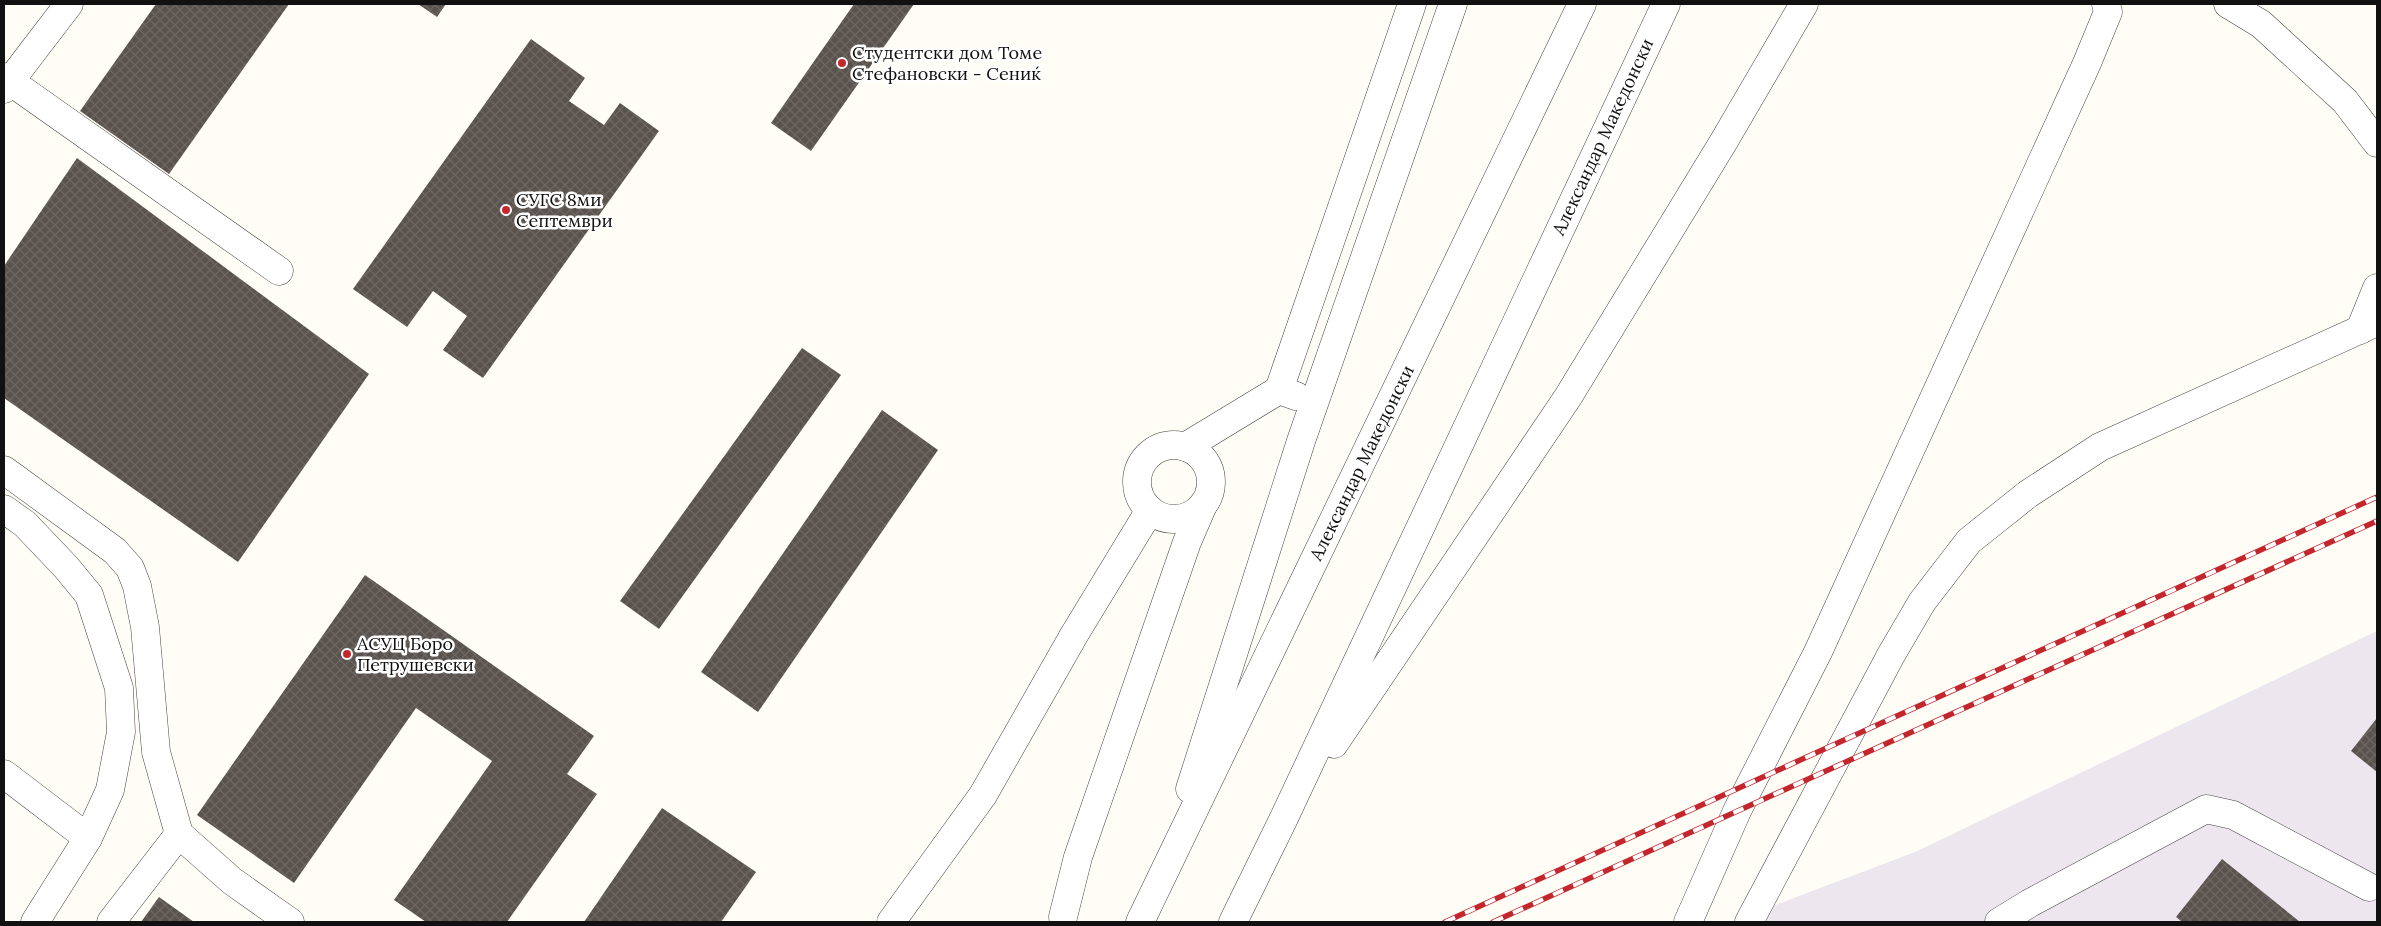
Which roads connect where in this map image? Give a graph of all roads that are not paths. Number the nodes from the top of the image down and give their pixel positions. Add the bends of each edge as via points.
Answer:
1 (69, 4) edge
2 (1412, 4) edge
3 (1452, 4) edge
4 (1582, 4) edge
5 (1666, 4) edge
6 (1804, 4) edge
7 (2106, 4) edge
8 (2228, 4) edge
9 (6, 83) edge
10 (2377, 143) edge
11 (279, 271) dead end
12 (2377, 288) edge
13 (2369, 326) edge
14 (1279, 390) junction
15 (1314, 402) junction
16 (1185, 447) junction
17 (4, 470) edge
18 (1203, 505) junction
19 (4, 509) edge
20 (1150, 510) junction
21 (4, 774) edge
22 (1283, 820) junction
23 (179, 834) junction
24 (88, 838) junction
25 (1159, 886) junction
26 (2369, 887) dead end
27 (1063, 917) dead end
28 (35, 922) edge
29 (111, 922) edge
30 (290, 922) edge
31 (891, 922) edge
32 (1140, 922) edge
33 (1233, 922) edge
34 (1688, 922) edge
35 (1749, 922) edge
36 (1999, 922) edge

1 - 9 street
2 - 14 street
3 - 15 street
4 - 25 street, Александар Македонски
5 - 22 street, Александар Македонски
6 - 22 street via 1568,397
7 - 34 street via 2108,12 2087,63 1818,652 1737,811
8 - 10 street via 2261,24 2345,101
9 - 11 street
12 - 13 street
13 - 35 street via 2100,447 2028,494 1969,541 1922,602 1891,655
14 - 15 street
14 - 16 street
15 - 25 street
16 - 18 street via 1198,453 1208,467 1210,494
16 - 20 street via 1159,448 1144,461 1137,486
17 - 23 street via 115,551 130,568 145,627 156,752
18 - 20 street via 1194,514 1182,518 1161,516
18 - 27 street via 1187,542 1078,858
19 - 24 street via 25,524 89,595 119,688 121,732 110,790
20 - 31 street via 982,796
21 - 24 street
22 - 33 street, Александар Македонски
23 - 29 street
23 - 30 street via 232,881
24 - 28 street
25 - 32 street, Александар Македонски
26 - 36 street via 2233,815 2206,809

